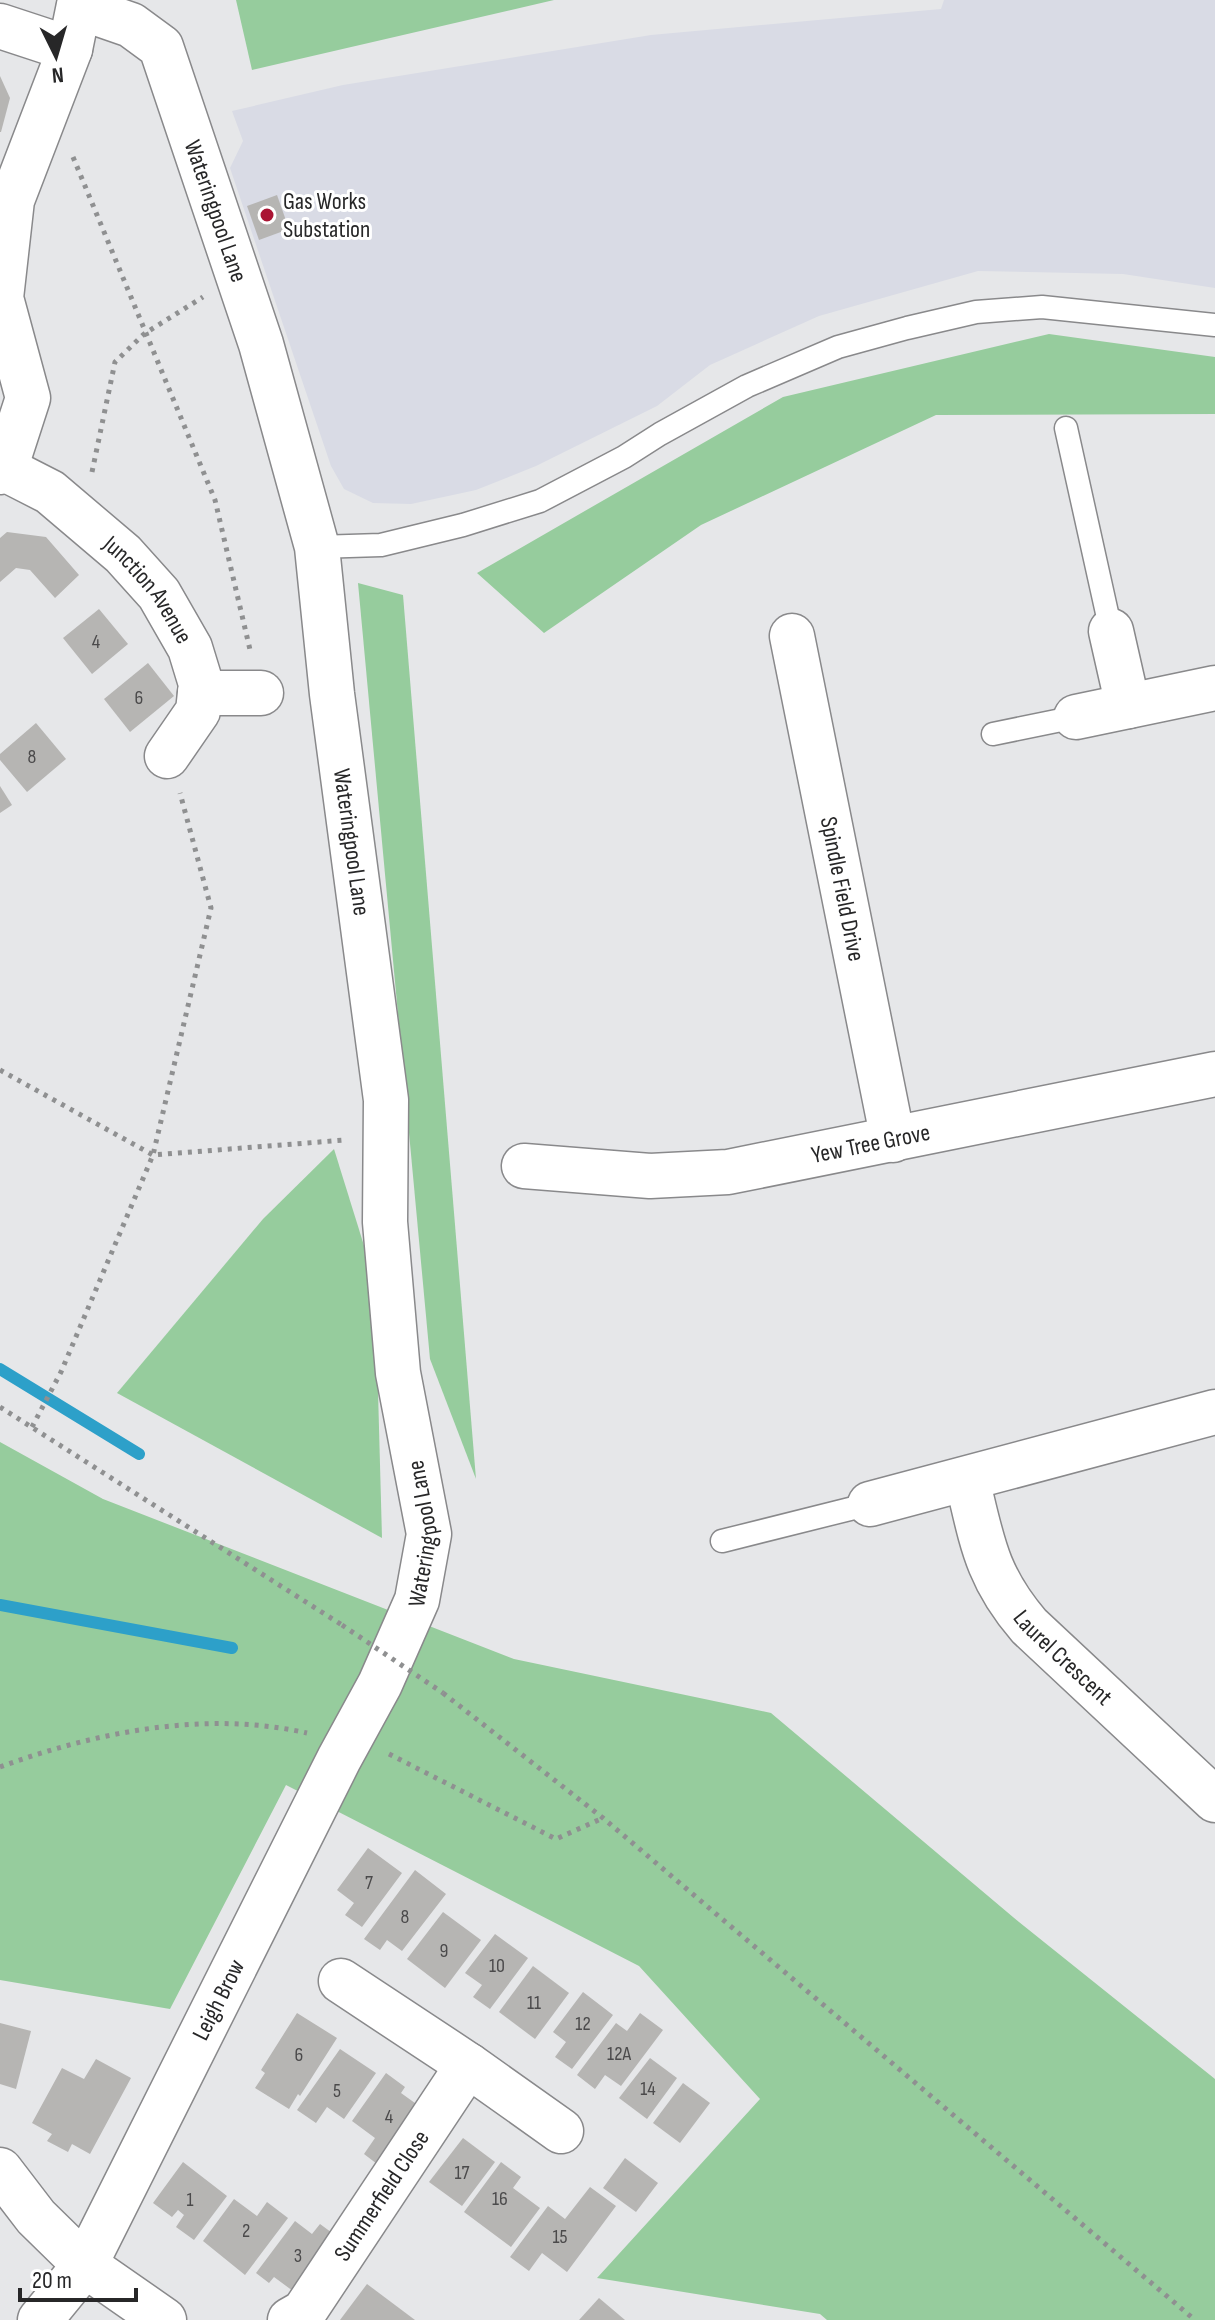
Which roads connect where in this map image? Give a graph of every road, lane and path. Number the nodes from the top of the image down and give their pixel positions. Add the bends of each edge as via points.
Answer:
1 (80, 4) edge
2 (0, 26) edge
3 (70, 49) junction
4 (50, 99) junction
5 (211, 293) dead end
6 (1215, 325) edge
7 (144, 334) junction
8 (1066, 428) dead end
9 (2, 470) edge
10 (81, 520) junction
11 (317, 547) junction
12 (1111, 631) joint
13 (792, 636) dead end
14 (1215, 688) edge
15 (200, 693) junction
16 (261, 693) joint
17 (1128, 706) junction
18 (1076, 717) joint
19 (993, 734) dead end
20 (173, 774) joint
21 (0, 1070) edge
22 (1215, 1074) edge
23 (386, 1137) junction
24 (893, 1140) junction
25 (153, 1155) junction
26 (524, 1166) dead end
27 (0, 1407) edge
28 (1215, 1412) edge
29 (32, 1427) junction
30 (967, 1479) junction
31 (870, 1504) joint
32 (722, 1541) dead end
33 (346, 1747) junction
34 (0, 1767) edge
35 (1215, 1800) edge
36 (603, 1818) junction
37 (341, 1981) dead end
38 (468, 2065) junction
39 (561, 2131) dead end
40 (0, 2170) edge
41 (85, 2265) junction
42 (40, 2320) edge
43 (164, 2320) edge
44 (290, 2320) edge
45 (1195, 2320) edge

1 - 3 street
1 - 11 street, Wateringpool Lane via 131,25 161,47 261,344
2 - 3 street
3 - 4 street
4 - 7 path
4 - 9 street via 12,200 1,298 28,398
5 - 7 path
6 - 11 lane via 1042,307 976,312 907,328 838,347 747,386 540,501 381,545
7 - 10 path via 115,362
7 - 16 path via 215,500
8 - 12 lane
9 - 10 street, Junction Avenue via 50,492
10 - 15 street, Junction Avenue via 123,554 159,594 190,648
11 - 23 street, Wateringpool Lane via 386,1100
12 - 17 street
13 - 24 street, Spindle Field Drive
14 - 17 street
15 - 16 street
15 - 20 street
17 - 18 street
18 - 19 lane
20 - 25 path via 211,908
21 - 25 path
22 - 24 street, Yew Tree Grove
23 - 25 path
23 - 33 street, Wateringpool Lane via 385,1222 398,1373 429,1534 417,1600
24 - 26 street, Yew Tree Grove via 693,1175
25 - 29 path via 61,1372
27 - 29 path
28 - 30 street
29 - 36 path, bridge via 443,1693
30 - 31 street
30 - 35 street, Laurel Crescent via 986,1557 1010,1604
31 - 32 lane
33 - 34 path via 273,1725 173,1725 50,1749
33 - 36 path via 556,1839
33 - 41 street, Leigh Brow
36 - 45 path
37 - 38 street
38 - 39 street
38 - 44 street, Summerfield Close via 304,2312
40 - 41 street via 36,2217
41 - 42 street, Leigh Brow
41 - 43 street

